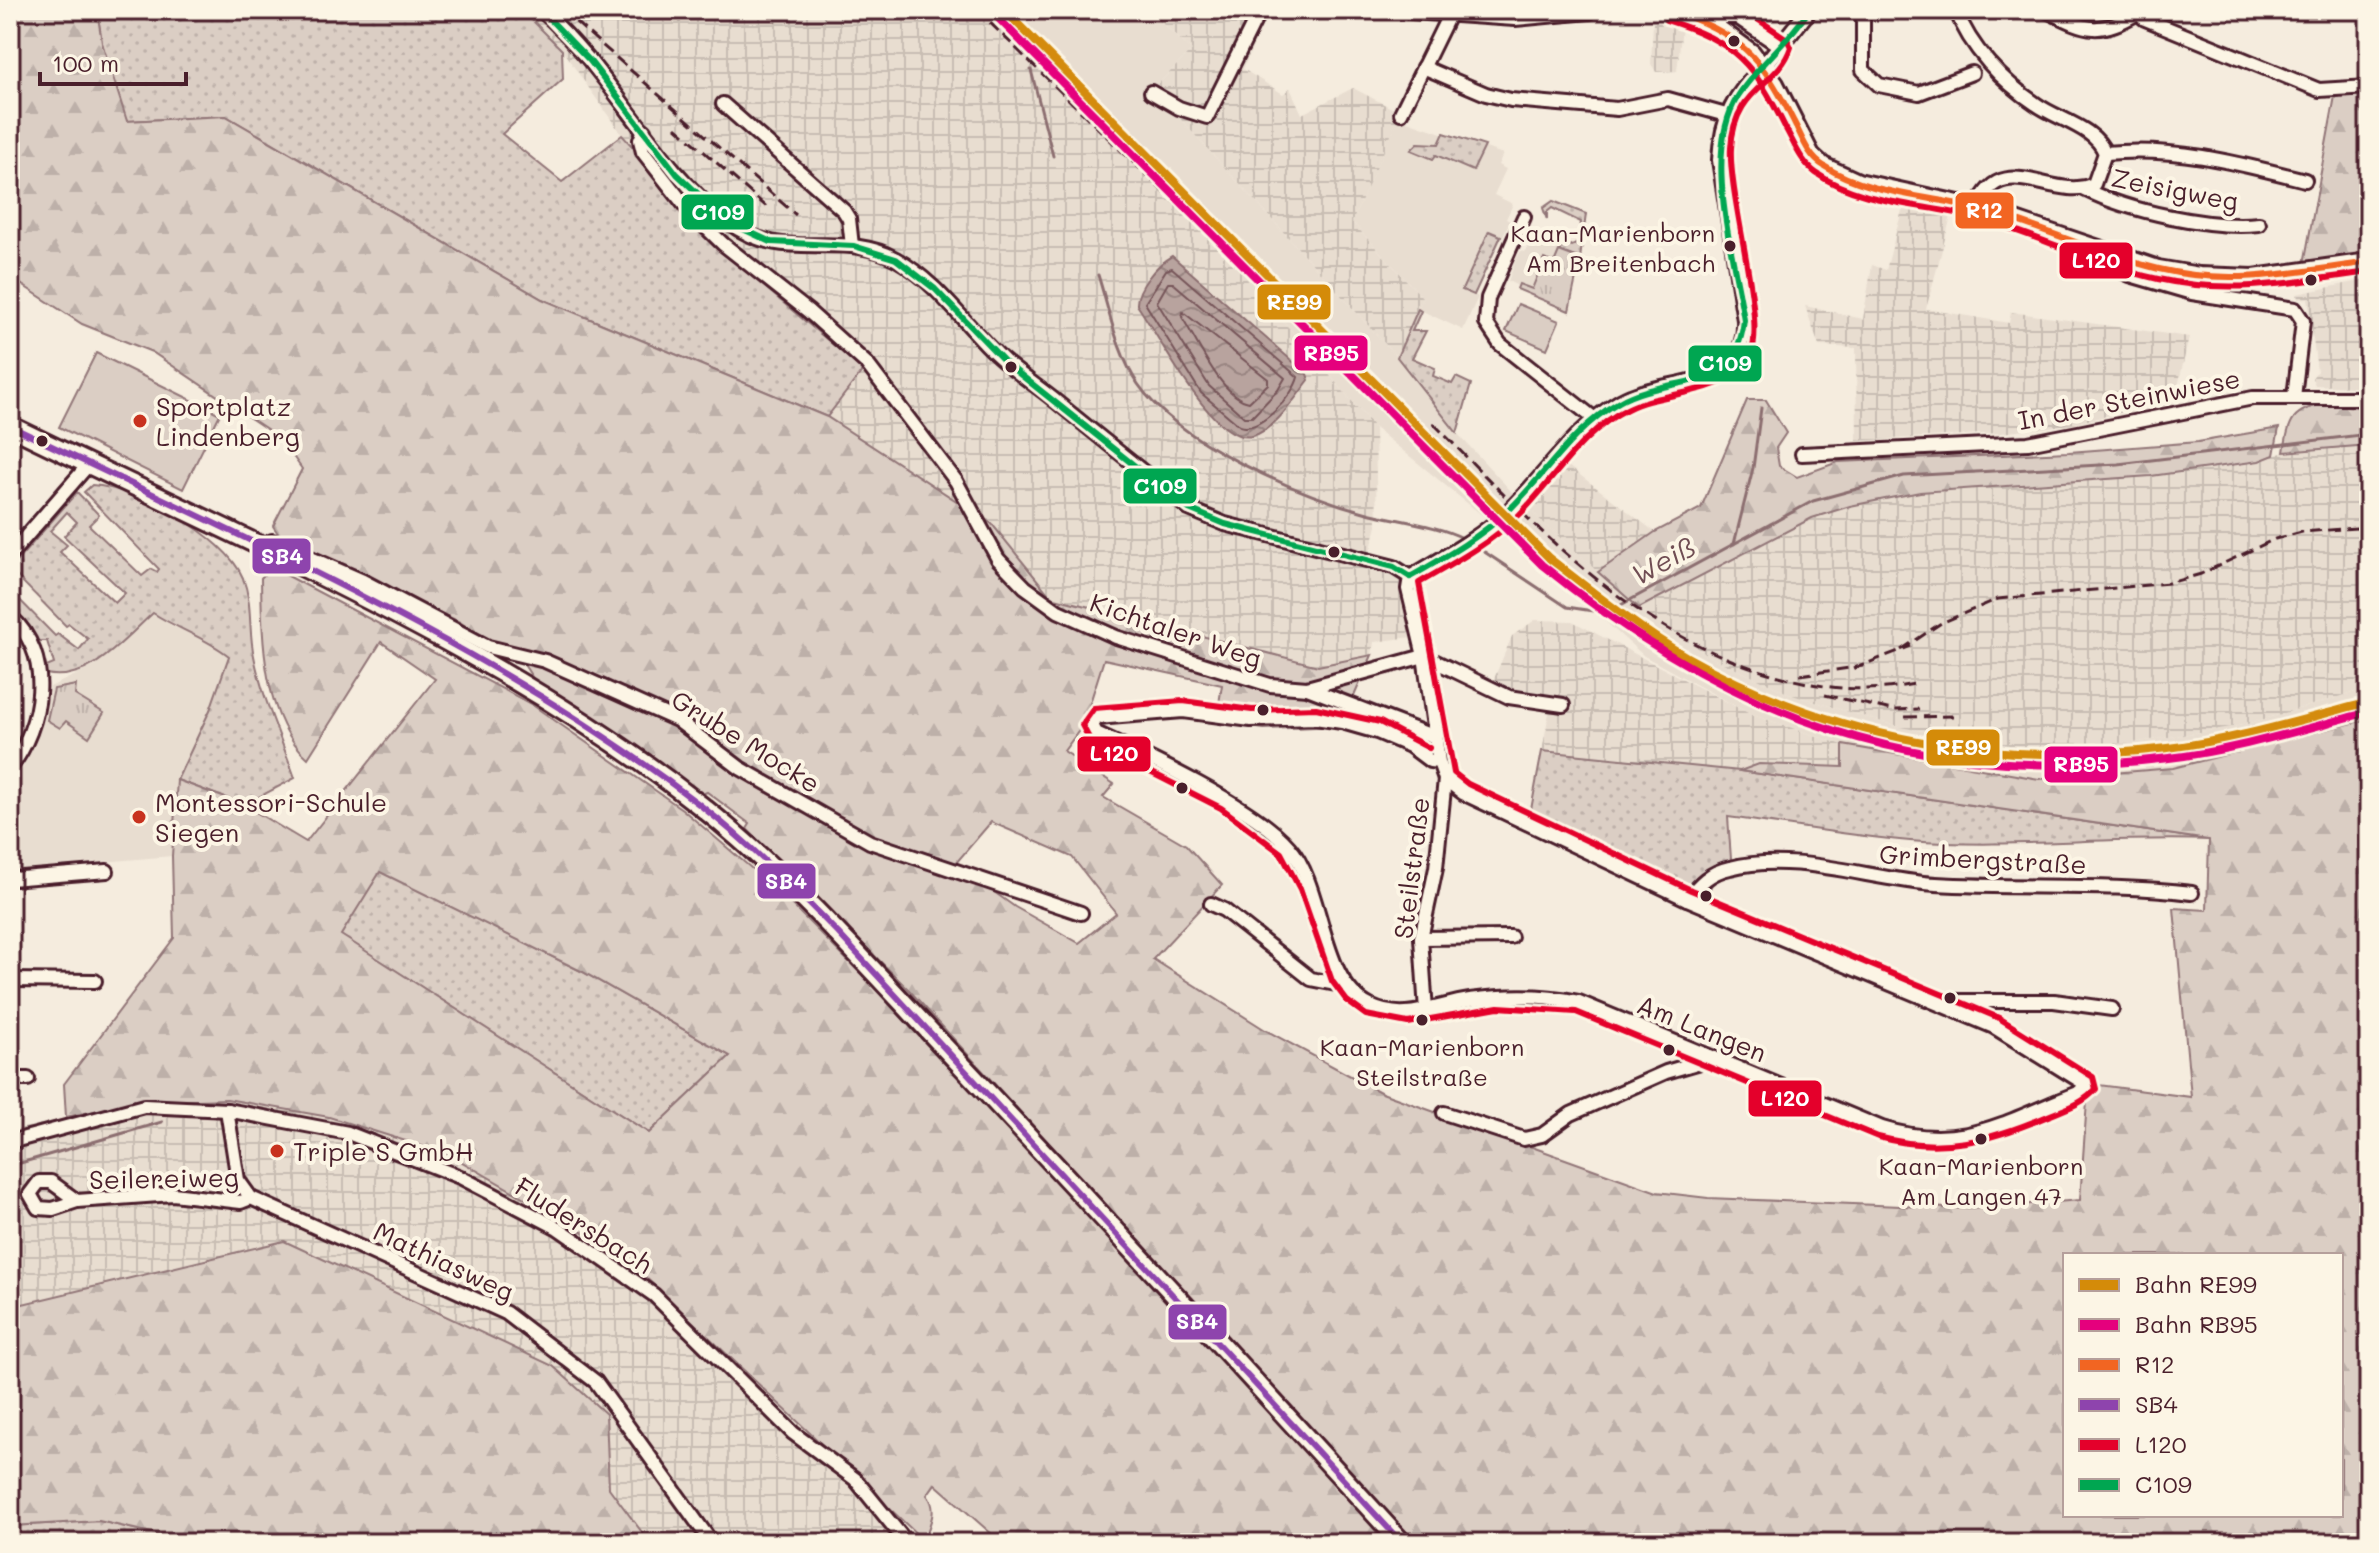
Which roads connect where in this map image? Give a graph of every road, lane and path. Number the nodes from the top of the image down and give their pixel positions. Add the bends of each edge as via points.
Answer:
1 (541, 10) edge
2 (1260, 10) edge
3 (1412, 10) edge
4 (1589, 10) edge
5 (1669, 10) edge
6 (1809, 10) edge
7 (1863, 10) edge
8 (1956, 10) edge
9 (2045, 10) edge
10 (2138, 11) edge
11 (1513, 13) edge
12 (1449, 15) junction
13 (1712, 24) junction
14 (1781, 47) junction
15 (1764, 66) junction
16 (1423, 67) junction
17 (1972, 73) dead end
18 (2369, 87) edge
19 (1151, 92) dead end
20 (723, 104) dead end
21 (1401, 113) dead end
22 (1726, 115) junction
23 (644, 130) junction
24 (2105, 153) junction
25 (2305, 180) dead end
26 (2084, 189) junction
27 (1977, 208) junction
28 (1524, 217) dead end
29 (2259, 224) dead end
30 (852, 246) junction
31 (2095, 249) junction
32 (2369, 262) edge
33 (2294, 397) junction
34 (2369, 398) edge
35 (1596, 420) junction
36 (10, 426) edge
37 (1802, 454) dead end
38 (84, 461) junction
39 (266, 552) junction
40 (10, 555) edge
41 (1410, 577) junction
42 (10, 616) edge
43 (1424, 656) junction
44 (1307, 688) junction
45 (1563, 705) dead end
46 (1435, 737) junction
47 (1439, 762) junction
48 (10, 768) edge
49 (1445, 779) junction
50 (107, 871) dead end
51 (10, 879) edge
52 (2192, 893) dead end
53 (1687, 899) junction
54 (1211, 904) dead end
55 (1081, 913) dead end
56 (1511, 937) dead end
57 (1421, 938) junction
58 (10, 980) edge
59 (95, 981) dead end
60 (1346, 986) junction
61 (1942, 1005) junction
62 (2112, 1009) dead end
63 (1426, 1011) junction
64 (1714, 1058) junction
65 (10, 1079) edge
66 (28, 1079) dead end
67 (227, 1110) junction
68 (1444, 1113) dead end
69 (10, 1142) edge
70 (251, 1198) junction
71 (77, 1201) dead end
72 (712, 1543) edge
73 (907, 1543) edge
74 (1402, 1543) edge

1 - 23 street, Kichtaler Weg via 583,50
2 - 19 street via 1207,117
3 - 12 main road
4 - 11 main road
5 - 13 main road
6 - 14 street
7 - 17 street via 1863,70 1879,85 1919,93
8 - 24 street via 1972,40 2007,81 2051,114 2092,135
9 - 10 street via 2107,29
10 - 18 street via 2319,90
11 - 12 main road
12 - 16 street
13 - 14 street via 1719,17 1737,17
13 - 15 main road
14 - 15 street
15 - 22 street via 1737,93
15 - 27 main road via 1802,141 1823,166 1858,182
16 - 21 street
16 - 22 street via 1511,100 1617,109 1668,99
20 - 30 street via 844,211
22 - 35 street via 1719,160 1744,320 1741,351 1716,373 1625,399
23 - 30 street, Kichtaler Weg via 677,173 746,235 786,247
23 - 44 street, Kichtaler Weg via 643,152 690,212 867,364 956,481 998,559 1025,587 1058,611 1116,637 1250,681
24 - 25 street via 2201,155
24 - 26 street via 2094,184
26 - 27 street, Zeisigweg via 2005,180 1987,189
26 - 29 street, Zeisigweg via 2175,216
27 - 31 main road
28 - 35 street via 1488,298 1486,323 1500,344
30 - 41 street, Kichtaler Weg via 908,266 961,313 991,350 1205,518 1394,567
31 - 32 main road via 2158,269 2232,278
31 - 33 street via 2100,261 2130,275 2192,293 2295,309 2303,321
33 - 34 street, In der Steinwiese
33 - 37 street, In der Steinwiese via 2253,398 2028,443
35 - 41 street via 1517,502
36 - 38 main road
38 - 39 main road
38 - 40 street
39 - 55 street, Grube Mocke via 272,541 363,581 488,647 545,661 677,720 740,768 870,842
39 - 74 main road via 535,694 702,807 801,896 1147,1262
41 - 43 street via 1408,589
42 - 48 street via 32,646 41,679 33,725
43 - 44 street, Kichtaler Weg
43 - 45 street via 1509,697
43 - 46 street
44 - 46 street, Kichtaler Weg
46 - 47 street
47 - 49 street
47 - 60 street via 1377,732 1315,718 1251,720 1148,712 1097,718 1092,725 1096,733 1220,798 1287,844 1305,875
49 - 53 street via 1463,793
49 - 57 street, Steilstraße via 1436,868
50 - 51 street
52 - 53 street, Grimbergstraße via 1933,884 1758,864 1729,868 1702,880
53 - 61 street
54 - 60 street via 1311,979
56 - 57 street
57 - 63 street, Steilstraße
58 - 59 street
60 - 63 street, Am Langen via 1385,1011
61 - 62 street via 2054,1001
61 - 64 street, Am Langen via 1994,1027 2087,1085 1973,1136 1929,1139 1882,1128
63 - 64 street, Am Langen via 1473,1000 1559,998
64 - 68 street via 1666,1072 1585,1108 1542,1135 1524,1139
65 - 66 street
67 - 69 street, Fludersbach via 144,1106
67 - 70 street via 235,1169
67 - 73 street, Fludersbach via 348,1133 460,1177 558,1228 654,1295 793,1433 855,1479
70 - 71 street, Seilereiweg via 241,1202 173,1194
70 - 72 street, Mathiasweg via 506,1313 596,1382

